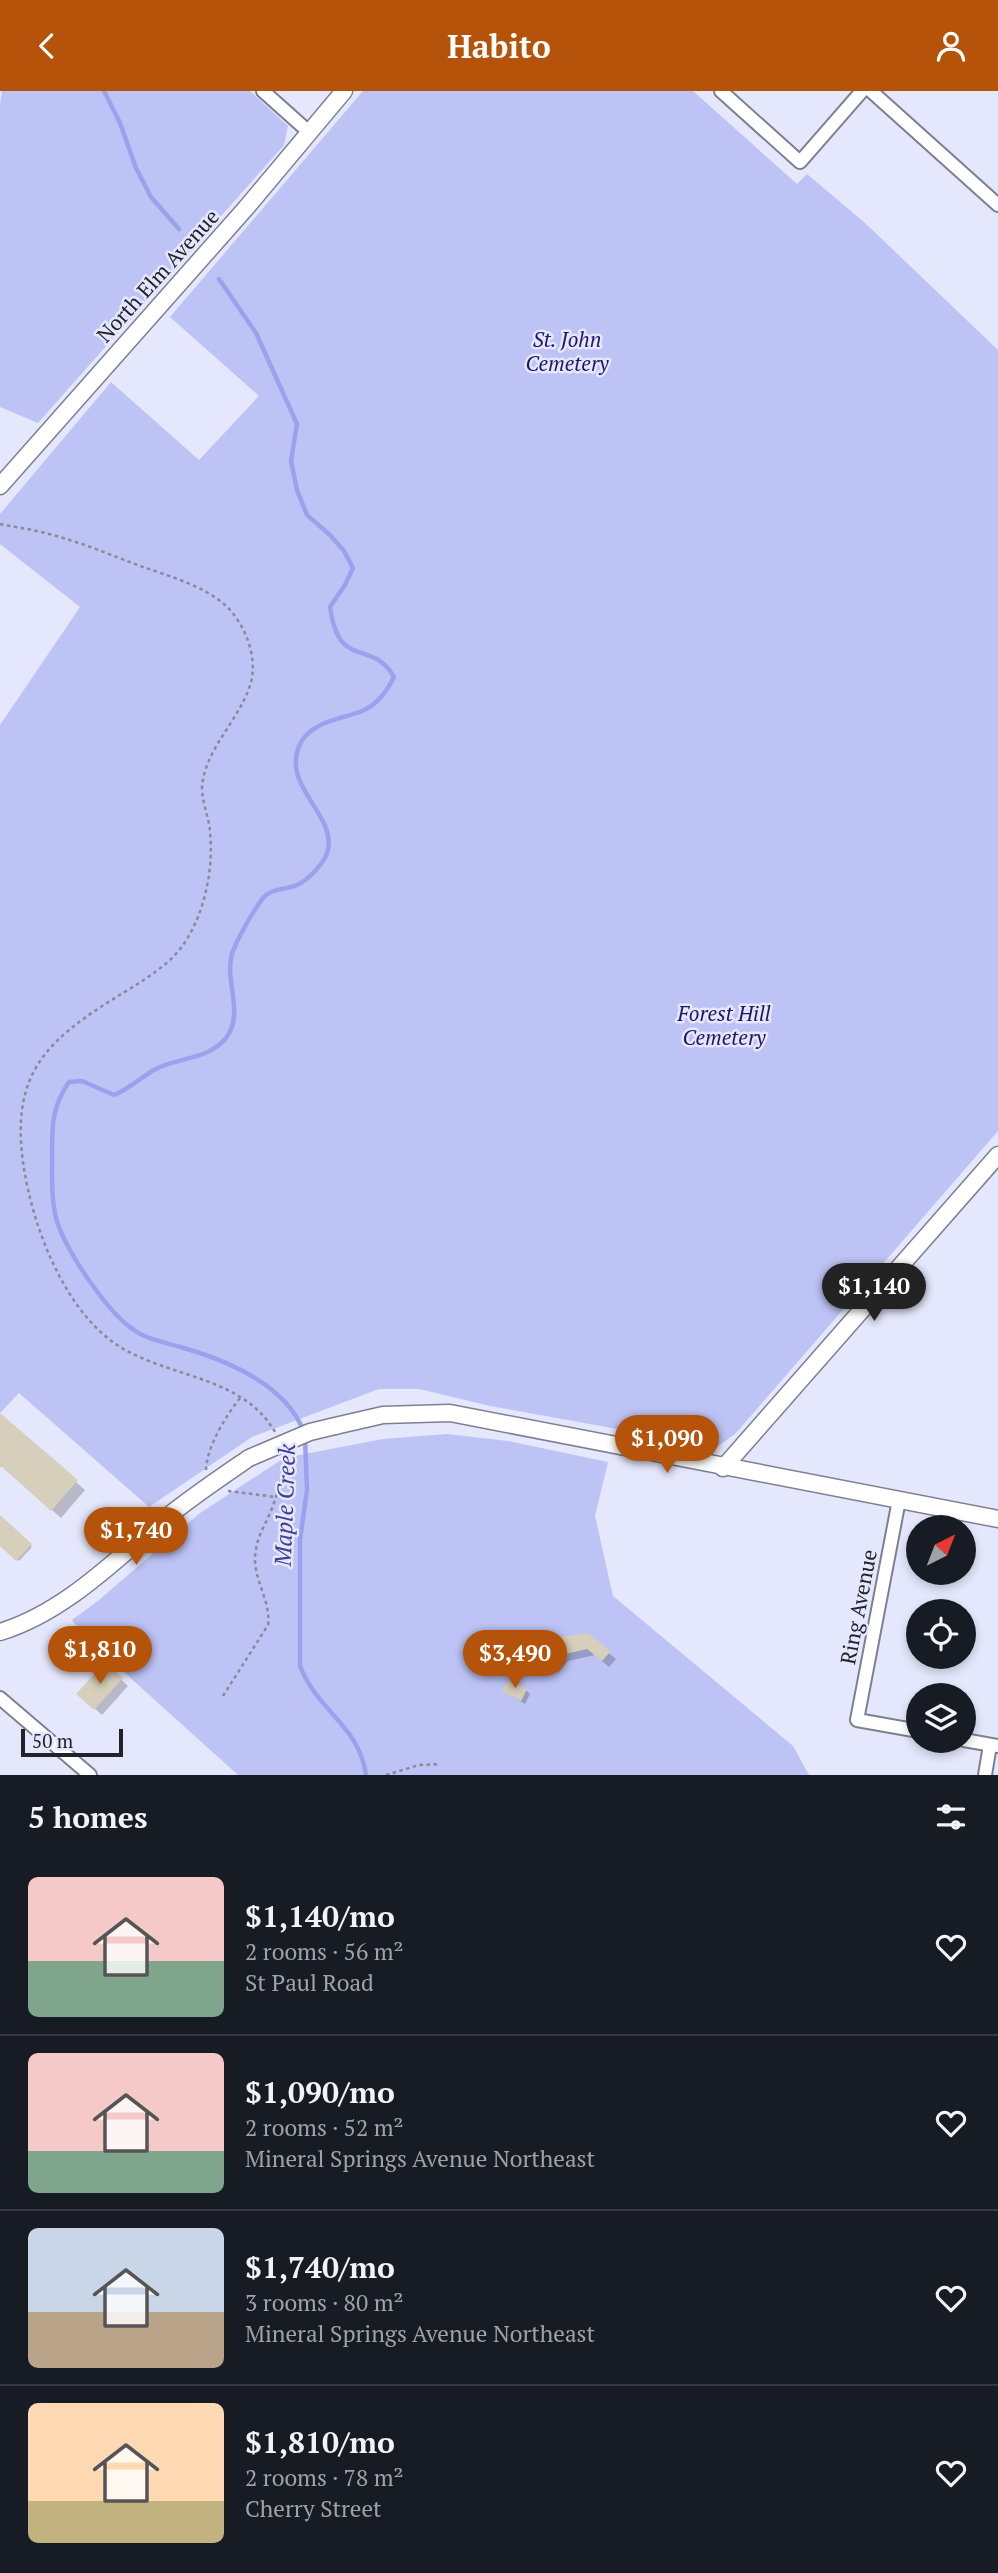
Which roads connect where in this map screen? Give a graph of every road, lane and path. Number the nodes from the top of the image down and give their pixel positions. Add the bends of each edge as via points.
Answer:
1 (263, 91) edge
2 (344, 91) edge
3 (721, 91) edge
4 (862, 91) edge
5 (871, 91) edge
6 (310, 133) junction
7 (998, 205) edge
8 (0, 486) edge
9 (0, 524) edge
10 (998, 1155) edge
11 (723, 1468) junction
12 (210, 1485) junction
13 (899, 1500) junction
14 (998, 1519) edge
15 (0, 1632) edge
16 (223, 1696) dead end
17 (0, 1698) edge
18 (906, 1729) edge
19 (976, 1742) edge
20 (994, 1746) edge
21 (440, 1764) dead end
22 (389, 1774) edge
23 (90, 1775) edge
24 (985, 1775) edge

1 - 6 street
2 - 6 main road, North Elm Avenue
3 - 4 street via 800,162
5 - 7 street
6 - 8 main road, North Elm Avenue
9 - 12 path via 46,533 188,584 225,605 243,630 253,665 251,682 205,775 202,789 211,852 208,881 189,936 163,965 74,1026 40,1059 22,1100 20,1126 36,1224 49,1257 93,1324 128,1353 241,1397 209,1453 205,1467
10 - 11 main road
11 - 12 main road, bridge via 450,1413 383,1415 310,1432 249,1458
11 - 13 main road
12 - 15 main road via 80,1589 30,1621
12 - 16 path via 235,1494 276,1497 257,1540 255,1558 268,1625
13 - 14 main road
13 - 18 street, Ring Avenue via 858,1720
17 - 23 street
19 - 20 street
20 - 24 street
21 - 22 path

